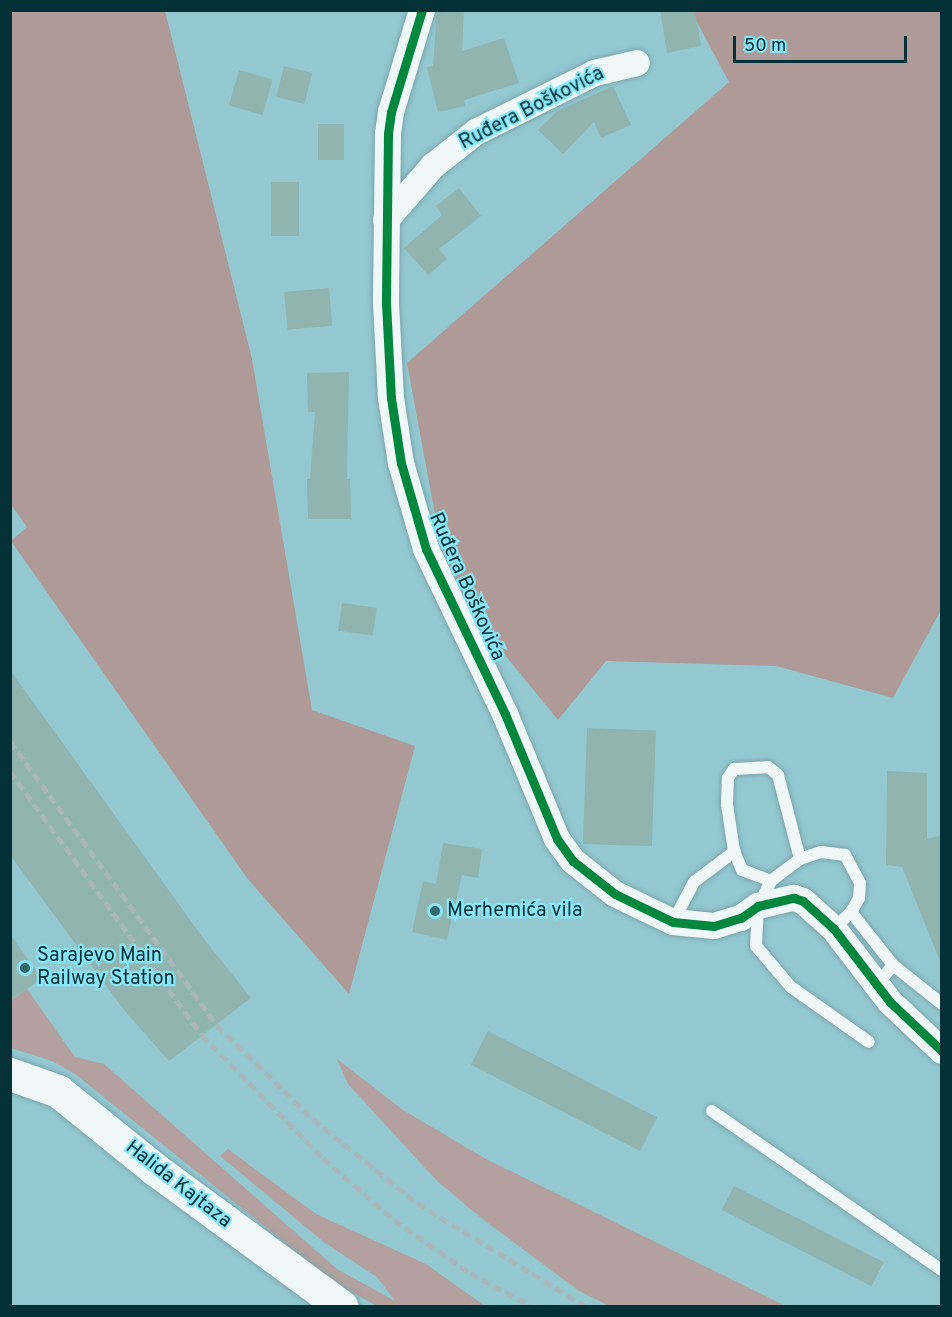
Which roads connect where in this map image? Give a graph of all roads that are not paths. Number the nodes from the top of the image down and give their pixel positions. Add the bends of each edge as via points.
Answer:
1 (422, 10) edge
2 (637, 63) dead end
3 (386, 220) junction
4 (735, 851) junction
5 (800, 859) junction
6 (771, 881) junction
7 (758, 906) junction
8 (843, 920) junction
9 (673, 922) junction
10 (893, 964) junction
11 (876, 986) junction
12 (942, 1004) edge
13 (869, 1042) dead end
14 (942, 1051) edge
15 (10, 1074) edge
16 (712, 1111) dead end
17 (942, 1270) edge
18 (341, 1306) edge

1 - 3 street, Ruđera Boškovića via 389,123
2 - 3 street, Ruđera Boškovića via 595,73 476,132 433,166
3 - 9 street, Ruđera Boškovića via 391,398 408,491 426,549 505,714 557,839 573,861 615,894
4 - 5 lane via 728,778 734,769 768,766 778,775
4 - 6 lane via 742,870
4 - 9 lane via 694,882
5 - 6 lane
5 - 8 lane via 821,852 845,855 860,883 859,898
6 - 7 lane
7 - 8 street via 794,898
7 - 9 street, Ruđera Boškovića via 741,918 714,926
7 - 13 lane via 756,946 763,956 791,987
8 - 10 lane
8 - 11 street
10 - 11 lane
10 - 12 lane
11 - 14 street
15 - 18 main road, Halida Kajtaza via 58,1091 166,1177
16 - 17 lane

